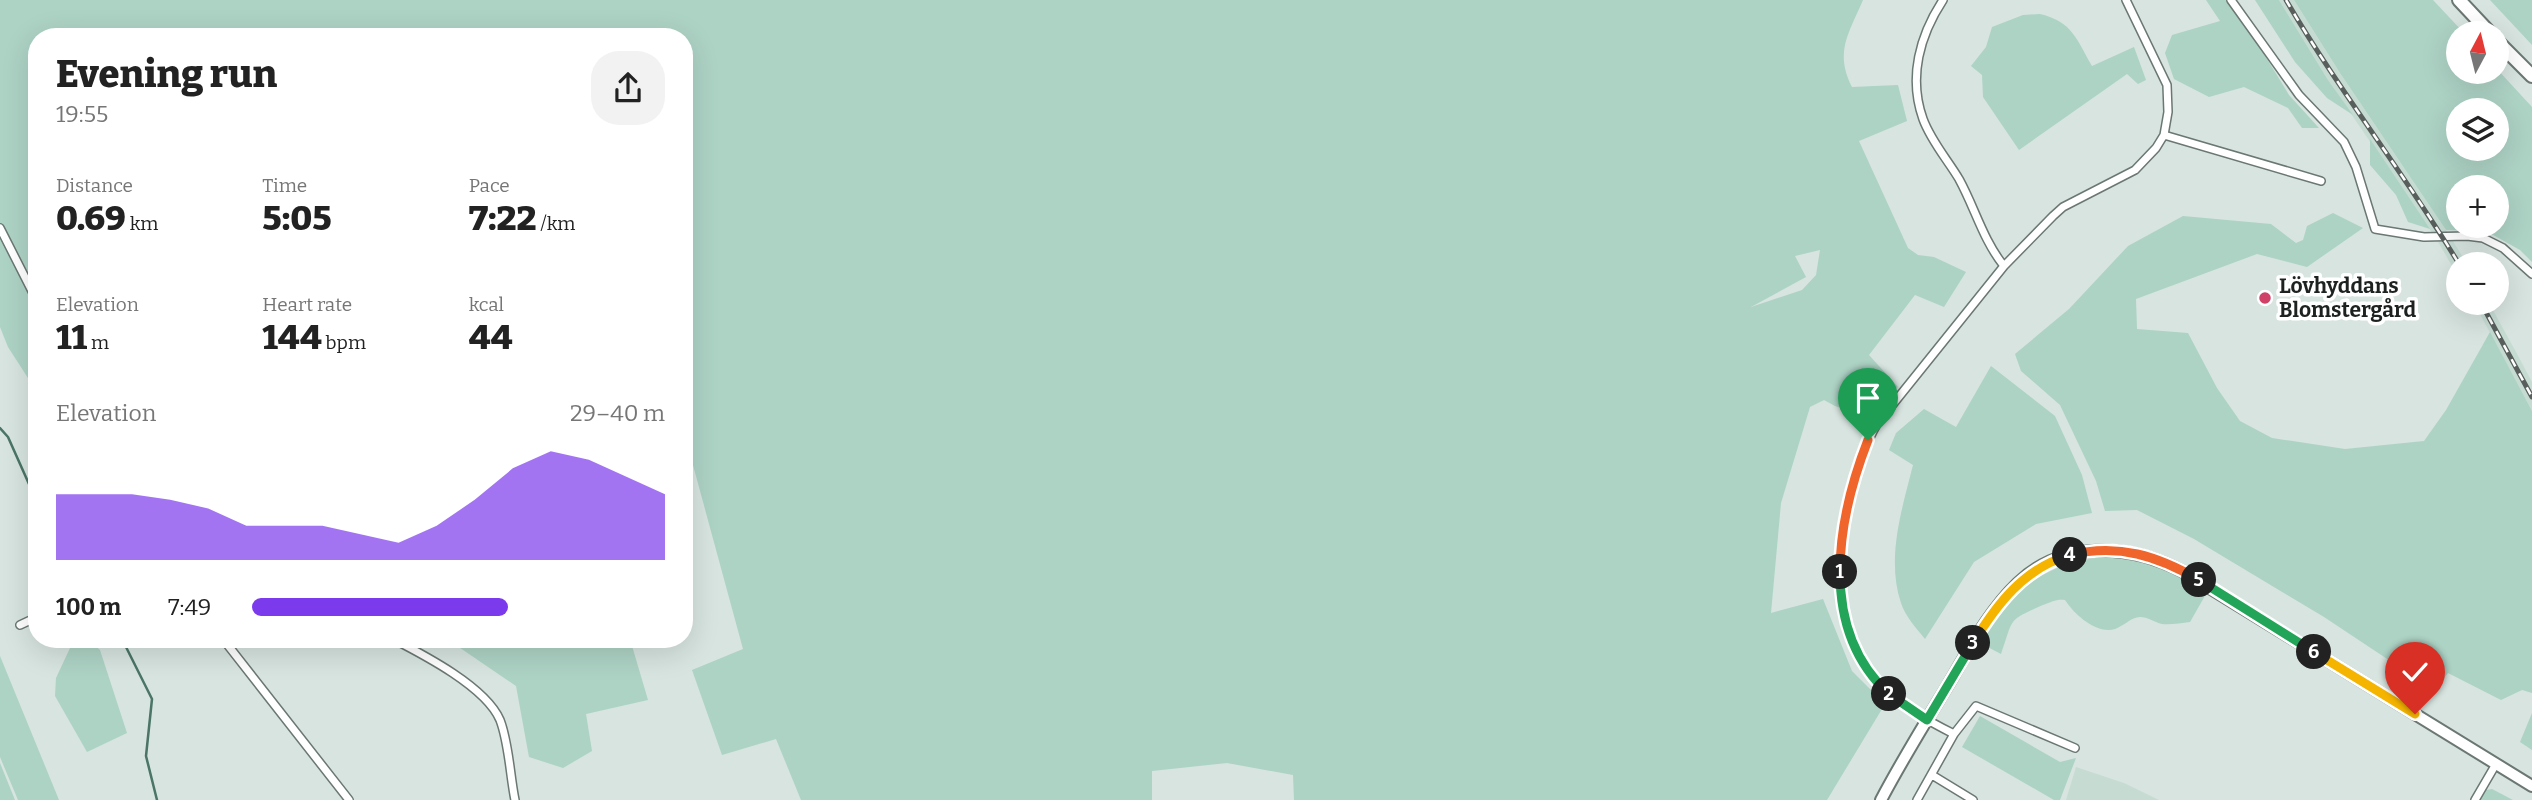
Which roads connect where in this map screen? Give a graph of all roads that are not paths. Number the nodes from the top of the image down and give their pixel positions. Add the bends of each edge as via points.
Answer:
1 (1943, 0) edge
2 (2126, 0) edge
3 (2231, 0) edge
4 (2459, 0) edge
5 (2479, 21) edge
6 (2510, 54) edge
7 (2532, 76) edge
8 (2164, 135) junction
9 (2321, 181) dead end
10 (0, 228) edge
11 (2004, 266) junction
12 (2532, 274) edge
13 (28, 283) edge
14 (28, 621) edge
15 (20, 625) dead end
16 (230, 648) edge
17 (408, 648) edge
18 (1927, 720) junction
19 (1954, 734) junction
20 (2075, 748) dead end
21 (2496, 764) junction
22 (1932, 775) junction
23 (2532, 786) edge
24 (349, 800) edge
25 (515, 800) edge
26 (1881, 800) edge
27 (1917, 800) edge
28 (1973, 800) edge
29 (2475, 800) edge

1 - 11 street via 1915,68 1919,103 1931,135
2 - 8 street via 2167,85
3 - 12 street via 2299,95 2344,142 2375,229 2424,237 2483,238 2503,248
4 - 5 main road
6 - 7 main road
8 - 9 street
8 - 11 street via 2135,170 2063,207
10 - 13 street
11 - 18 street via 1877,424 1863,453 1846,515 1840,566 1845,620 1863,663 1880,684
14 - 15 street
16 - 24 street
17 - 25 street via 465,683 495,711
18 - 19 street
18 - 21 street via 1988,620 2025,577 2074,554 2125,551 2164,561 2191,576
18 - 26 street
19 - 20 street via 1976,706
19 - 22 street
21 - 23 street
21 - 29 street
22 - 27 street
22 - 28 street

